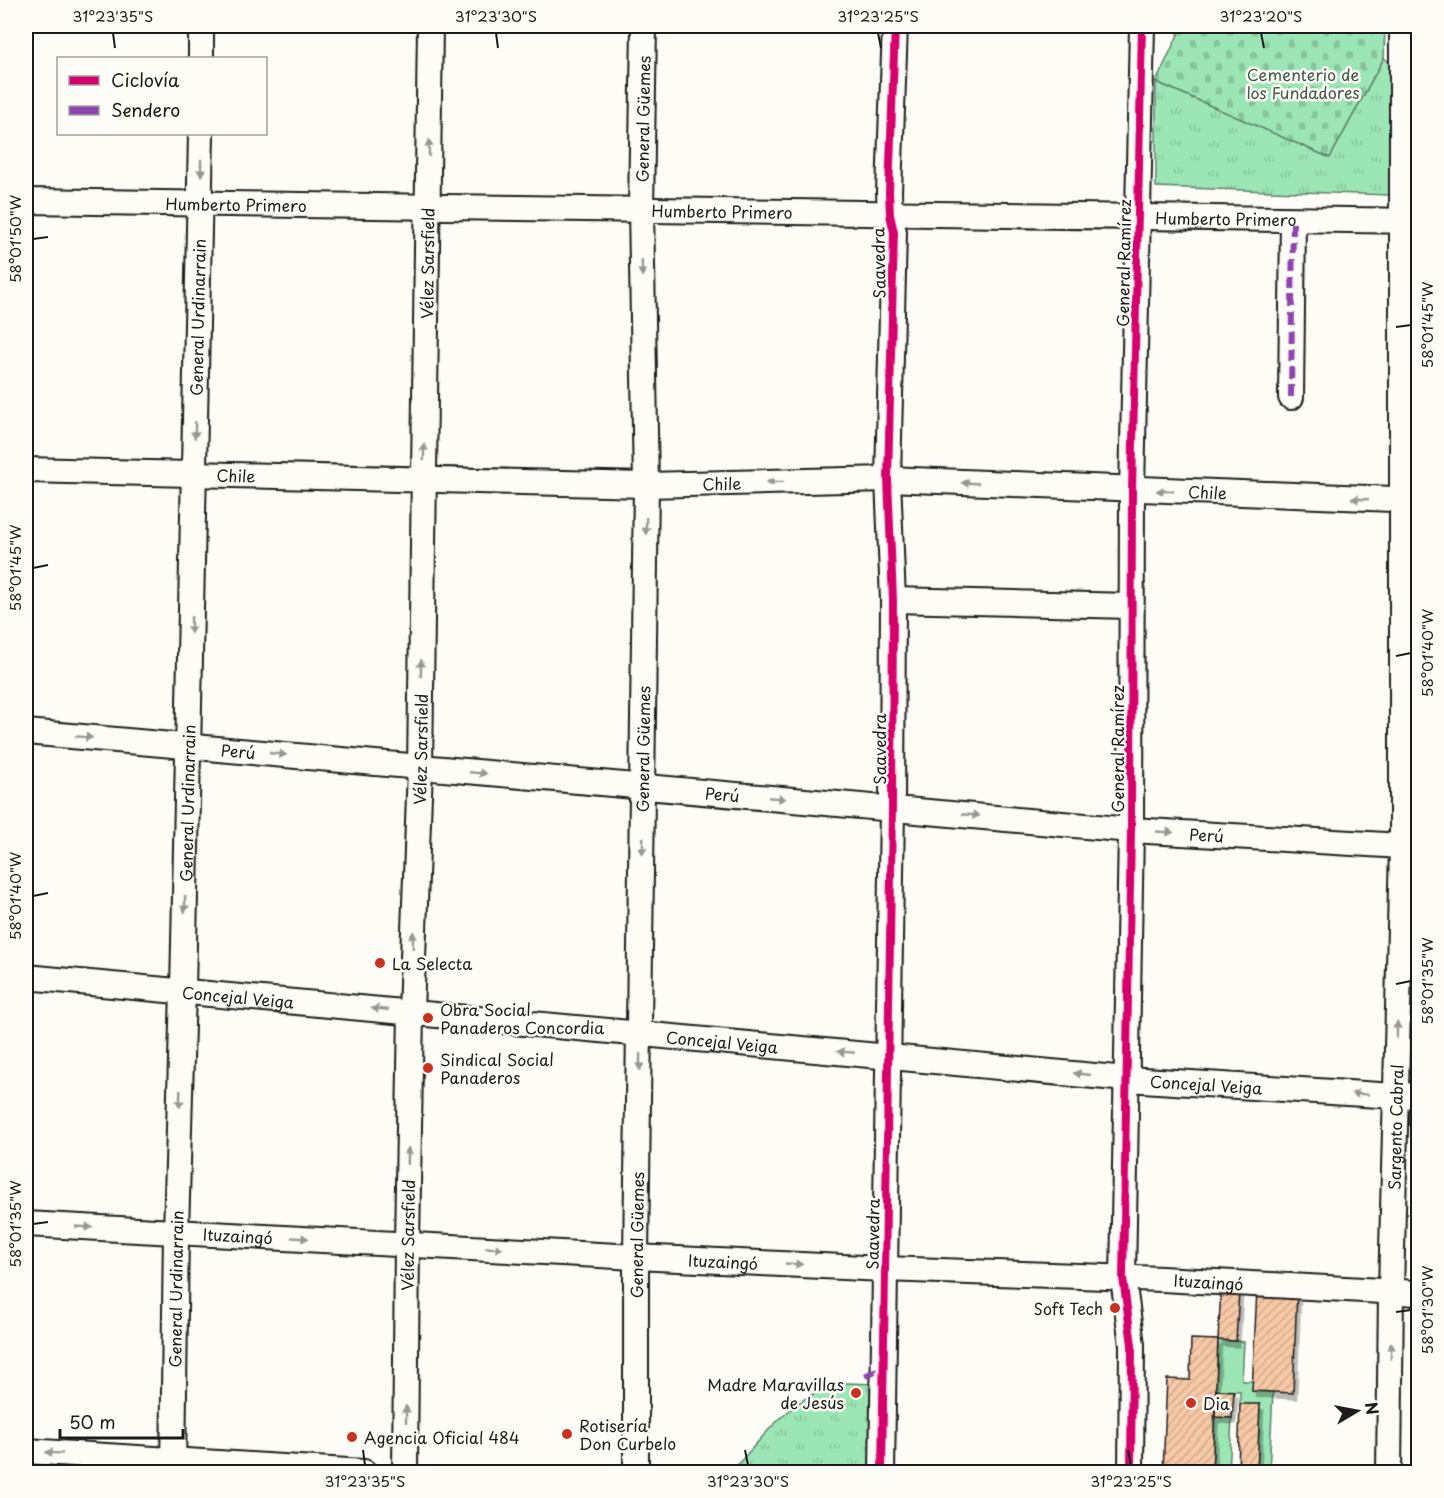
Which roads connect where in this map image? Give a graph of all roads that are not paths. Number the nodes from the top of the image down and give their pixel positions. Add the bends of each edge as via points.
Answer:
1 (201, 26) edge
2 (430, 26) edge
3 (644, 26) edge
4 (895, 26) edge
5 (1142, 26) edge
6 (1402, 26) edge
7 (201, 57) edge
8 (201, 135) edge
9 (26, 201) edge
10 (201, 203) junction
11 (428, 207) junction
12 (641, 209) junction
13 (890, 215) junction
14 (1137, 218) junction
15 (1293, 220) junction
16 (1410, 221) edge
17 (1291, 397) dead end
18 (26, 470) edge
19 (195, 474) junction
20 (424, 479) junction
21 (888, 480) junction
22 (646, 484) junction
23 (1132, 490) junction
24 (1409, 500) edge
25 (893, 600) junction
26 (1131, 606) junction
27 (26, 732) edge
28 (189, 746) junction
29 (420, 768) junction
30 (643, 786) junction
31 (892, 808) junction
32 (1131, 830) junction
33 (1410, 846) edge
34 (26, 977) edge
35 (183, 990) junction
36 (411, 1012) junction
37 (640, 1034) junction
38 (888, 1055) junction
39 (1126, 1079) junction
40 (1407, 1095) edge
41 (26, 1224) edge
42 (176, 1232) junction
43 (407, 1243) junction
44 (636, 1257) junction
45 (885, 1269) junction
46 (1123, 1278) junction
47 (1391, 1292) junction
48 (1419, 1293) edge
49 (26, 1451) edge
50 (173, 1467) edge
51 (364, 1473) edge
52 (405, 1473) edge
53 (636, 1473) edge
54 (882, 1473) edge
55 (1131, 1473) edge
56 (1389, 1473) edge

1 - 7 street
11 -> 2 street, Vélez Sarsfield
3 - 12 street, General Güemes
4 - 13 street, Saavedra
5 - 14 street, General Ramírez
6 - 16 street, Sargento Cabral
8 -> 10 street, General Urdinarrain
9 - 10 street, Humberto Primero
10 - 11 street, Humberto Primero
10 -> 19 street, General Urdinarrain
11 - 12 street, Humberto Primero
20 -> 11 street, Vélez Sarsfield
12 - 13 street, Humberto Primero
12 -> 22 street, General Güemes
13 - 14 street, Humberto Primero
13 - 21 street, Saavedra via 894,232
14 - 15 street, Humberto Primero
14 - 23 street, General Ramírez
15 - 16 street, Humberto Primero
15 - 17 street
16 - 24 street, Sargento Cabral
18 - 19 street, Chile
19 - 20 street, Chile
19 -> 28 street, General Urdinarrain
20 - 22 street, Chile
29 -> 20 street, Vélez Sarsfield
21 -> 22 street, Chile
23 -> 21 street, Chile
21 - 25 street, Saavedra
22 -> 30 street, General Güemes
24 -> 23 street, Chile
23 - 26 street, General Ramírez
24 - 33 street, Sargento Cabral
25 - 26 street
25 - 31 street, Saavedra
26 - 32 street, General Ramírez
27 -> 28 street, Perú
28 -> 29 street, Perú
28 -> 35 street, General Urdinarrain
29 -> 30 street, Perú
36 -> 29 street, Vélez Sarsfield
30 -> 31 street, Perú
30 -> 37 street, General Güemes
31 -> 32 street, Perú
31 - 38 street, Saavedra
32 -> 33 street, Perú
32 - 39 street, General Ramírez
40 -> 33 street, Sargento Cabral
34 - 35 street, Concejal Veiga
36 -> 35 street, Concejal Veiga
35 -> 42 street, General Urdinarrain
36 - 37 street, Concejal Veiga
43 -> 36 street, Vélez Sarsfield
38 -> 37 street, Concejal Veiga
37 -> 44 street, General Güemes
39 -> 38 street, Concejal Veiga
38 - 45 street, Saavedra
40 -> 39 street, Concejal Veiga
39 - 46 street, General Ramírez
40 - 47 street, Sargento Cabral
41 -> 42 street, Ituzaingó
42 -> 43 street, Ituzaingó
42 - 50 street, General Urdinarrain
43 -> 44 street, Ituzaingó
52 -> 43 street, Vélez Sarsfield
44 -> 45 street, Ituzaingó
44 - 53 street, General Güemes
45 - 46 street, Ituzaingó
45 - 54 street, Saavedra
46 - 47 street, Ituzaingó
46 - 55 street, General Ramírez via 1132,1345
47 - 48 street, Ituzaingó
56 -> 47 street, Sargento Cabral
50 -> 49 street
50 - 51 street

